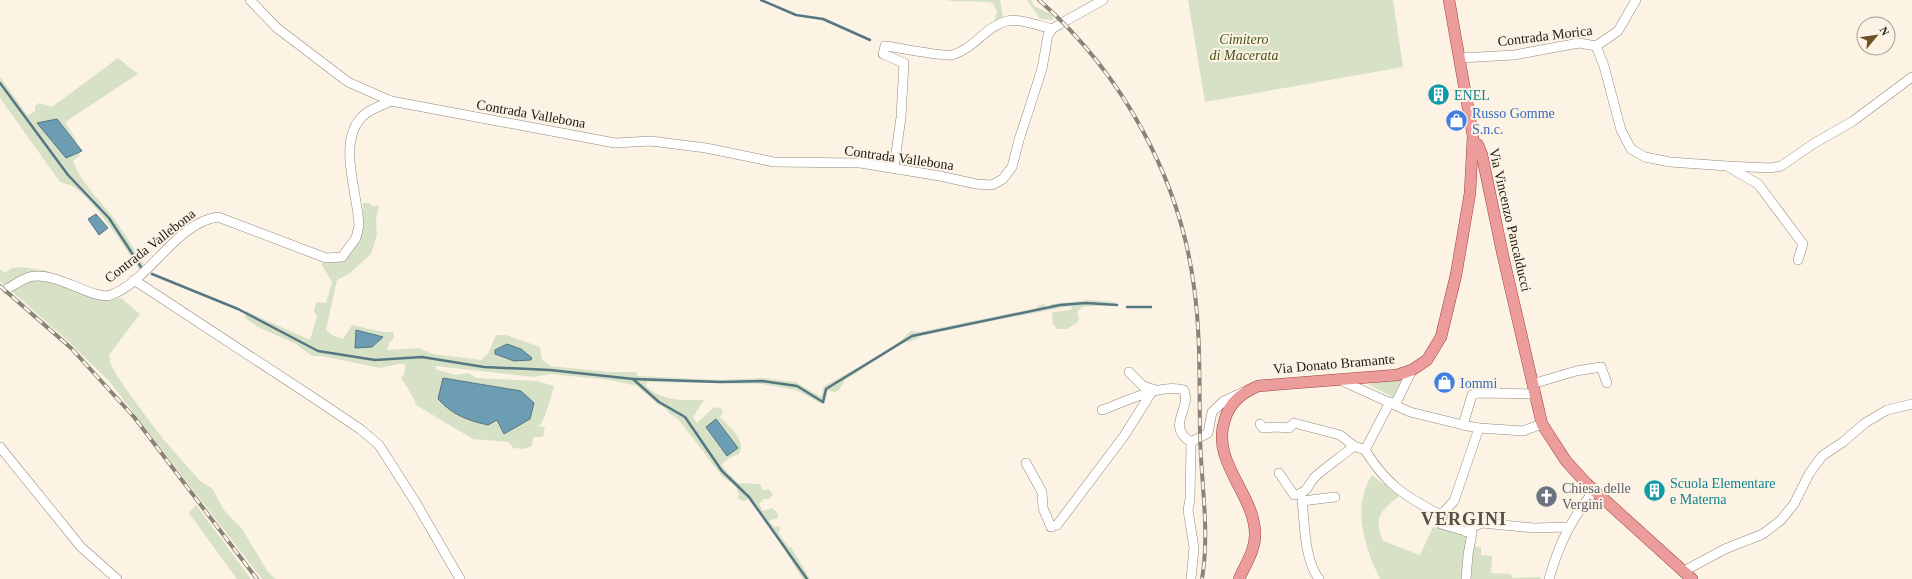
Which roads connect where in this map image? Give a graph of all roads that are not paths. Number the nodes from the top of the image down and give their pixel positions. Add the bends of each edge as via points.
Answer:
1 (250, 0) edge
2 (1103, 0) edge
3 (1449, 0) edge
4 (1636, 0) edge
5 (1052, 29) junction
6 (1596, 46) junction
7 (1460, 58) junction
8 (1912, 77) edge
9 (391, 101) junction
10 (1473, 142) junction
11 (1727, 166) junction
12 (894, 168) junction
13 (1798, 260) dead end
14 (134, 280) junction
15 (3, 292) edge
16 (1412, 370) junction
17 (1129, 372) dead end
18 (1339, 380) junction
19 (1607, 383) dead end
20 (1533, 389) junction
21 (1249, 390) junction
22 (1153, 392) junction
23 (1393, 403) junction
24 (1912, 404) edge
25 (1102, 410) dead end
26 (1260, 424) dead end
27 (1464, 424) junction
28 (1542, 424) junction
29 (1479, 428) junction
30 (1191, 442) junction
31 (1354, 446) junction
32 (0, 447) edge
33 (1365, 450) junction
34 (1026, 464) dead end
35 (1279, 474) dead end
36 (1594, 491) junction
37 (1335, 497) dead end
38 (1443, 513) junction
39 (1568, 526) junction
40 (1469, 533) junction
41 (1688, 575) edge
42 (117, 579) edge
43 (460, 579) edge
44 (1191, 579) edge
45 (1239, 579) edge
46 (1319, 579) edge
47 (1466, 579) edge
48 (1543, 579) edge
49 (1548, 579) edge

1 - 9 street via 277,28 348,82
2 - 5 street
3 - 7 main road, Via Vincenzo Pancalducci
4 - 6 street, Contrada Morica via 1618,31
5 - 12 street, Contrada Vallebona via 1048,35 1042,70 1012,167 1003,179 986,186
5 - 12 street via 1007,21 990,29 965,50 950,56 885,46 883,54 904,63 901,117
6 - 7 street, Contrada Morica via 1579,43 1514,55
6 - 11 street via 1621,130 1631,149 1645,157 1670,162
7 - 10 main road, Via Vincenzo Pancalducci
8 - 11 street via 1853,121 1781,166
9 - 12 street, Contrada Vallebona via 615,143 651,141 706,148 774,162 860,163
9 - 14 street, Contrada Vallebona via 360,118 351,131 349,147 359,226 356,238 342,257 326,258 218,217 208,218 194,225
10 - 16 main road, Via Donato Bramante via 1467,213 1444,324 1437,346 1427,360
10 - 20 main road, Via Vincenzo Pancalducci via 1478,145 1482,155
11 - 13 street via 1758,184 1803,244
14 - 15 street, Contrada Vallebona via 111,295 103,297 61,280 35,277 29,277
14 - 43 street via 325,406 379,445
16 - 18 main road, Via Donato Bramante via 1386,377
16 - 23 street
17 - 22 street
18 - 21 main road, Via Donato Bramante via 1276,383
18 - 23 street
19 - 20 street via 1601,367 1576,371
20 - 27 street via 1472,395
20 - 28 main road, Via Vincenzo Pancalducci
21 - 30 street via 1224,401 1212,412 1208,432
21 - 45 main road, Via Donato Bramante via 1232,404 1221,433 1224,454 1246,499 1255,533 1252,551
22 - 25 street
22 - 30 street via 1178,388 1184,390 1187,397 1179,423 1180,431 1184,438
22 - 34 street via 1124,436 1057,525 1051,527 1043,508 1042,492
23 - 27 street via 1410,412
23 - 33 street
24 - 41 street via 1887,410 1865,423 1822,456 1809,474 1794,504 1781,520 1763,534 1725,549
26 - 31 street via 1264,428 1289,428 1294,423 1340,435
27 - 29 street
28 - 29 street via 1523,431
28 - 36 main road, Via Vincenzo Pancalducci via 1566,461
29 - 38 street via 1454,501
30 - 44 street via 1188,510 1194,548
31 - 33 street
31 - 35 street via 1315,476 1311,485 1302,494 1294,495
32 - 42 street via 81,547
33 - 38 street via 1377,469 1405,496 1437,513
36 - 39 street
36 - 41 main road, Via Vincenzo Pancalducci
37 - 46 street via 1302,501 1308,549 1313,571
38 - 40 street via 1442,524
39 - 40 street via 1534,528 1482,523
39 - 49 street
40 - 47 street
48 - 49 street

